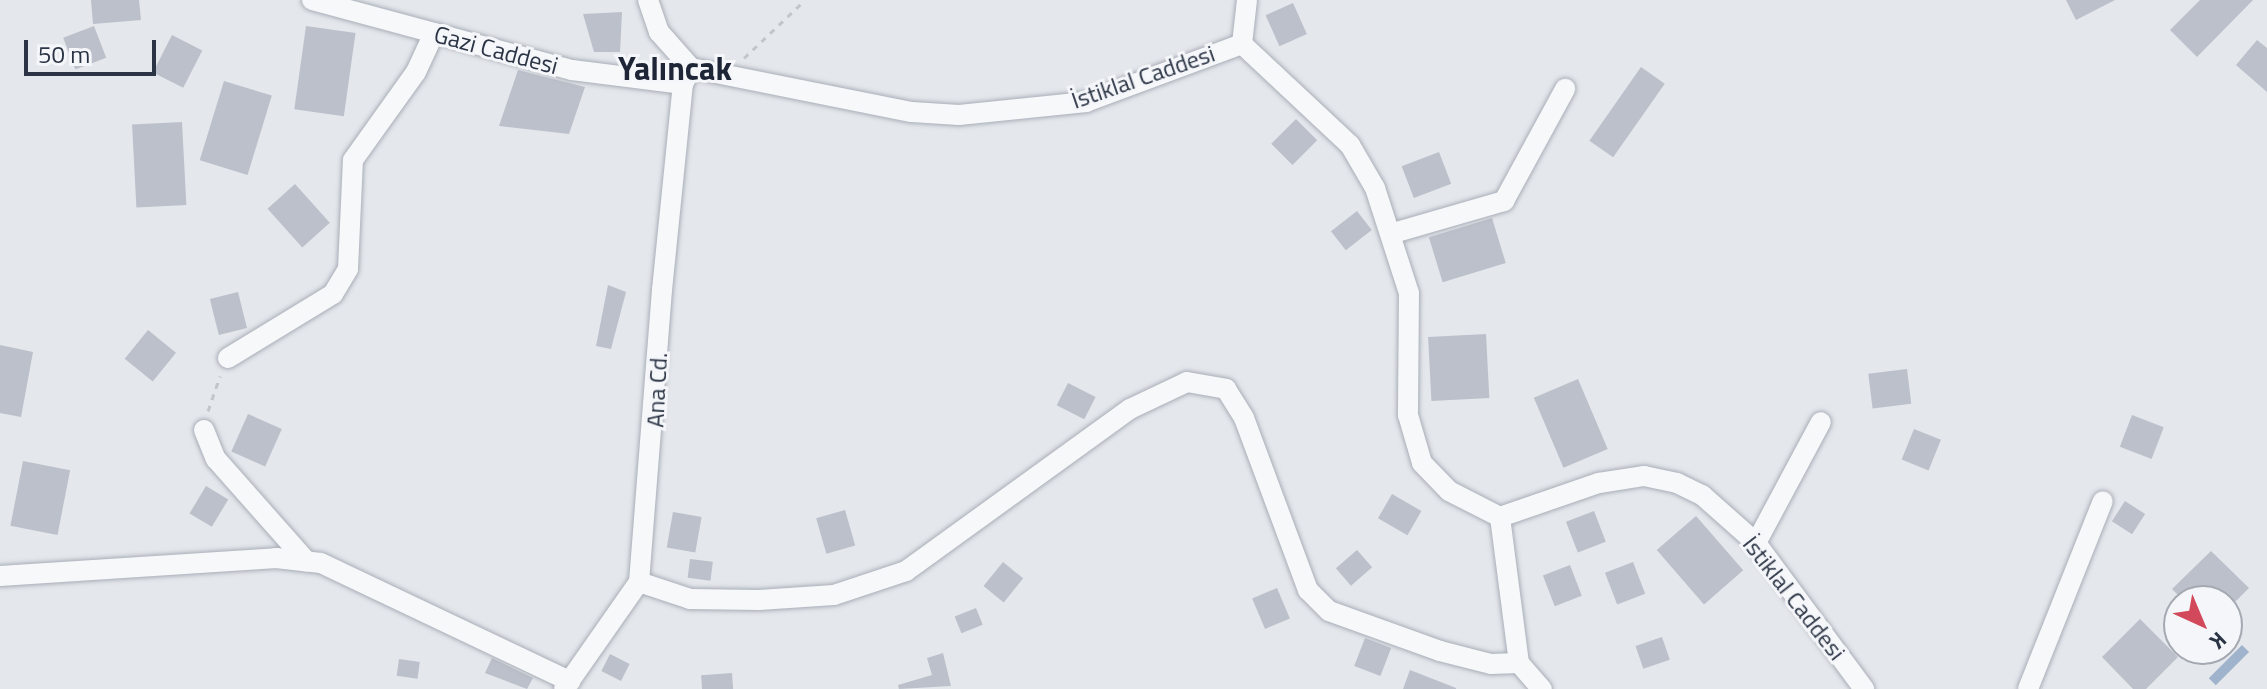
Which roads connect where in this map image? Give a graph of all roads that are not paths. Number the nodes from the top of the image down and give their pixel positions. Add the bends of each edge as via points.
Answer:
1 (312, 0) edge
2 (648, 0) edge
3 (1247, 0) edge
4 (434, 33) junction
5 (1242, 44) junction
6 (687, 76) junction
7 (725, 76) joint
8 (1565, 89) dead end
9 (1393, 233) junction
10 (228, 358) road end
11 (1821, 422) dead end
12 (204, 430) road end
13 (2103, 501) dead end
14 (1500, 517) junction
15 (1756, 543) junction
16 (307, 562) junction
17 (0, 576) edge
18 (639, 582) junction
19 (1519, 663) junction
20 (567, 685) edge
21 (1542, 689) edge
22 (1864, 689) edge
23 (2028, 689) edge

1 - 4 street, Gazi Caddesi
2 - 6 street via 659,32
3 - 5 street
4 - 6 street, Gazi Caddesi via 572,70
4 - 10 street via 416,72 353,160 348,269 333,294
5 - 7 street, İstiklal Caddesi via 1086,102 959,115 912,112
5 - 9 street, İstiklal Caddesi via 1350,145
6 - 7 street, Gazi Caddesi
6 - 18 street, Ana Cd.
8 - 9 street via 1504,201
9 - 14 street, İstiklal Caddesi via 1409,293 1408,415 1422,463 1449,491
11 - 15 street
12 - 16 street via 216,459
13 - 23 street
14 - 15 street, İstiklal Caddesi via 1599,483 1644,476 1702,495
14 - 19 street
15 - 22 street, İstiklal Caddesi
16 - 17 street via 276,558
16 - 20 street via 352,577
18 - 19 street via 690,599 759,600 834,595 906,571 1130,409 1187,382 1226,389 1308,590 1329,611 1440,651 1491,664
18 - 20 street, Ana Cd.
19 - 21 street

